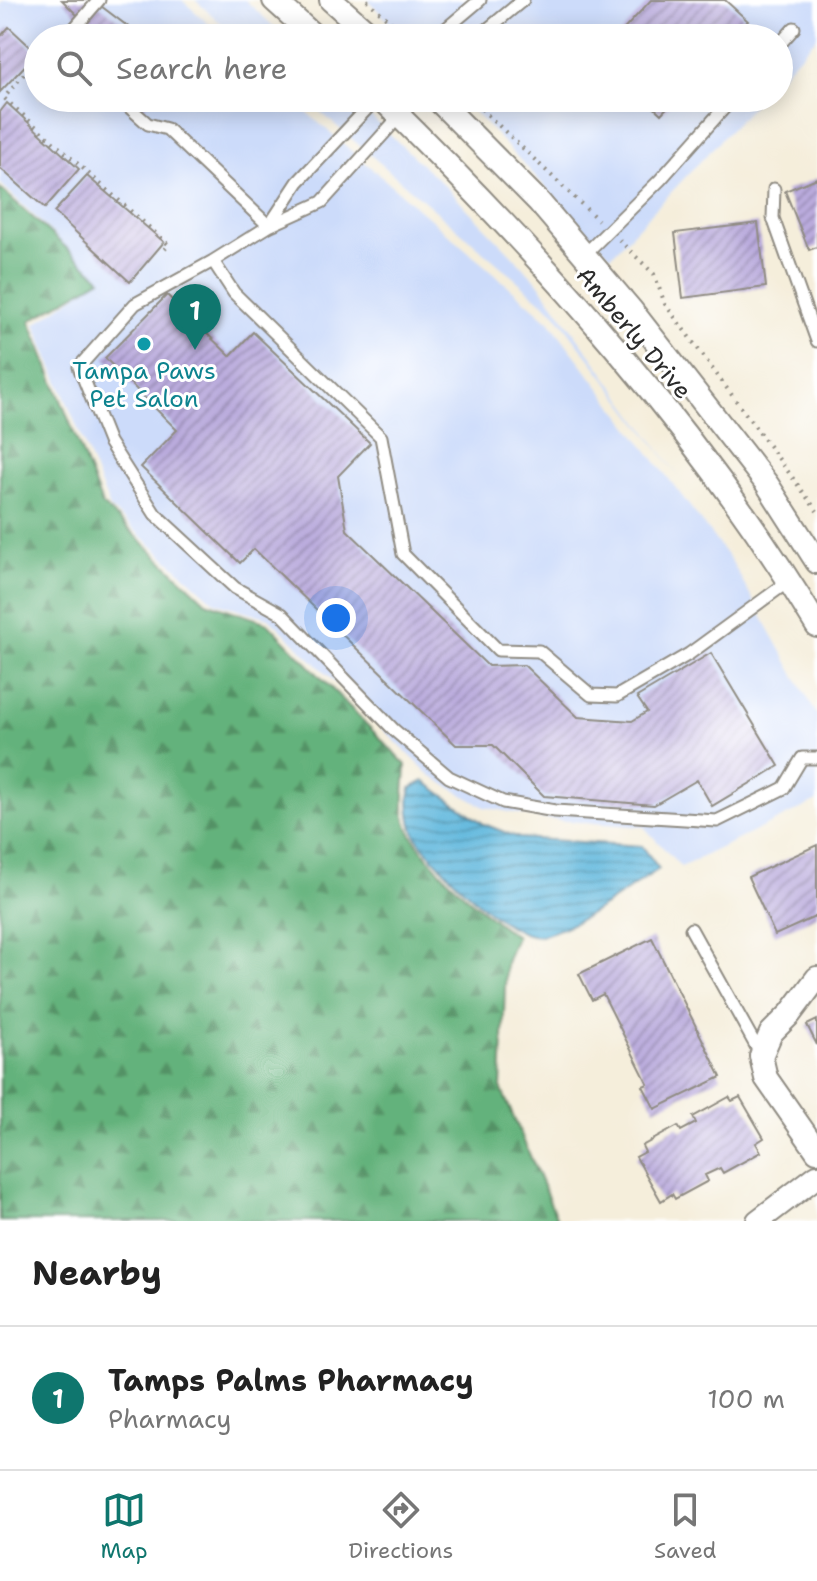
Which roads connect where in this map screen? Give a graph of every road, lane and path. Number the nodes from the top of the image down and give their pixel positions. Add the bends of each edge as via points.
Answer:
1 (99, 0) edge
2 (274, 0) edge
3 (331, 0) edge
4 (480, 0) edge
5 (523, 0) edge
6 (78, 24) edge
7 (301, 24) edge
8 (358, 24) edge
9 (452, 24) edge
10 (494, 24) edge
11 (24, 74) edge
12 (135, 112) edge
13 (366, 112) edge
14 (395, 112) edge
15 (404, 112) edge
16 (450, 112) edge
17 (485, 112) edge
18 (720, 112) edge
19 (400, 116) junction
20 (774, 189) dead end
21 (269, 226) junction
22 (609, 231) junction
23 (165, 249) dead end
24 (584, 255) junction
25 (213, 261) junction
26 (817, 341) edge
27 (817, 511) edge
28 (816, 559) edge
29 (790, 580) junction
30 (817, 626) edge
31 (817, 758) edge
32 (691, 929) dead end
33 (817, 978) edge
34 (761, 1056) junction
35 (817, 1151) edge
36 (817, 1176) edge
37 (758, 1221) edge

1 - 6 lane
2 - 7 street
3 - 8 street
4 - 9 lane
5 - 10 lane
11 - 23 path via 4,98 169,245
12 - 21 lane via 148,124 167,129
13 - 21 lane via 298,182
14 - 19 street, Amberly Drive
15 - 19 lane
16 - 24 street, Amberly Drive
17 - 22 path
18 - 22 lane
19 - 21 lane via 322,202
19 - 29 street, Amberly Drive via 608,339
20 - 26 lane via 773,218
21 - 25 lane
22 - 24 lane
22 - 27 path via 654,274 665,304
24 - 28 street, Amberly Drive via 767,484
25 - 29 lane via 234,293 381,437 403,554 498,650 539,651 591,695 617,696 689,654
25 - 31 lane via 135,304 79,367 109,442 155,514 235,588 282,614 394,730 449,777 503,802 555,811 717,821 784,788 802,758
28 - 29 street
29 - 30 street, Amberly Drive
32 - 34 lane
33 - 34 street via 771,1033
34 - 35 street via 766,1078
36 - 37 street

